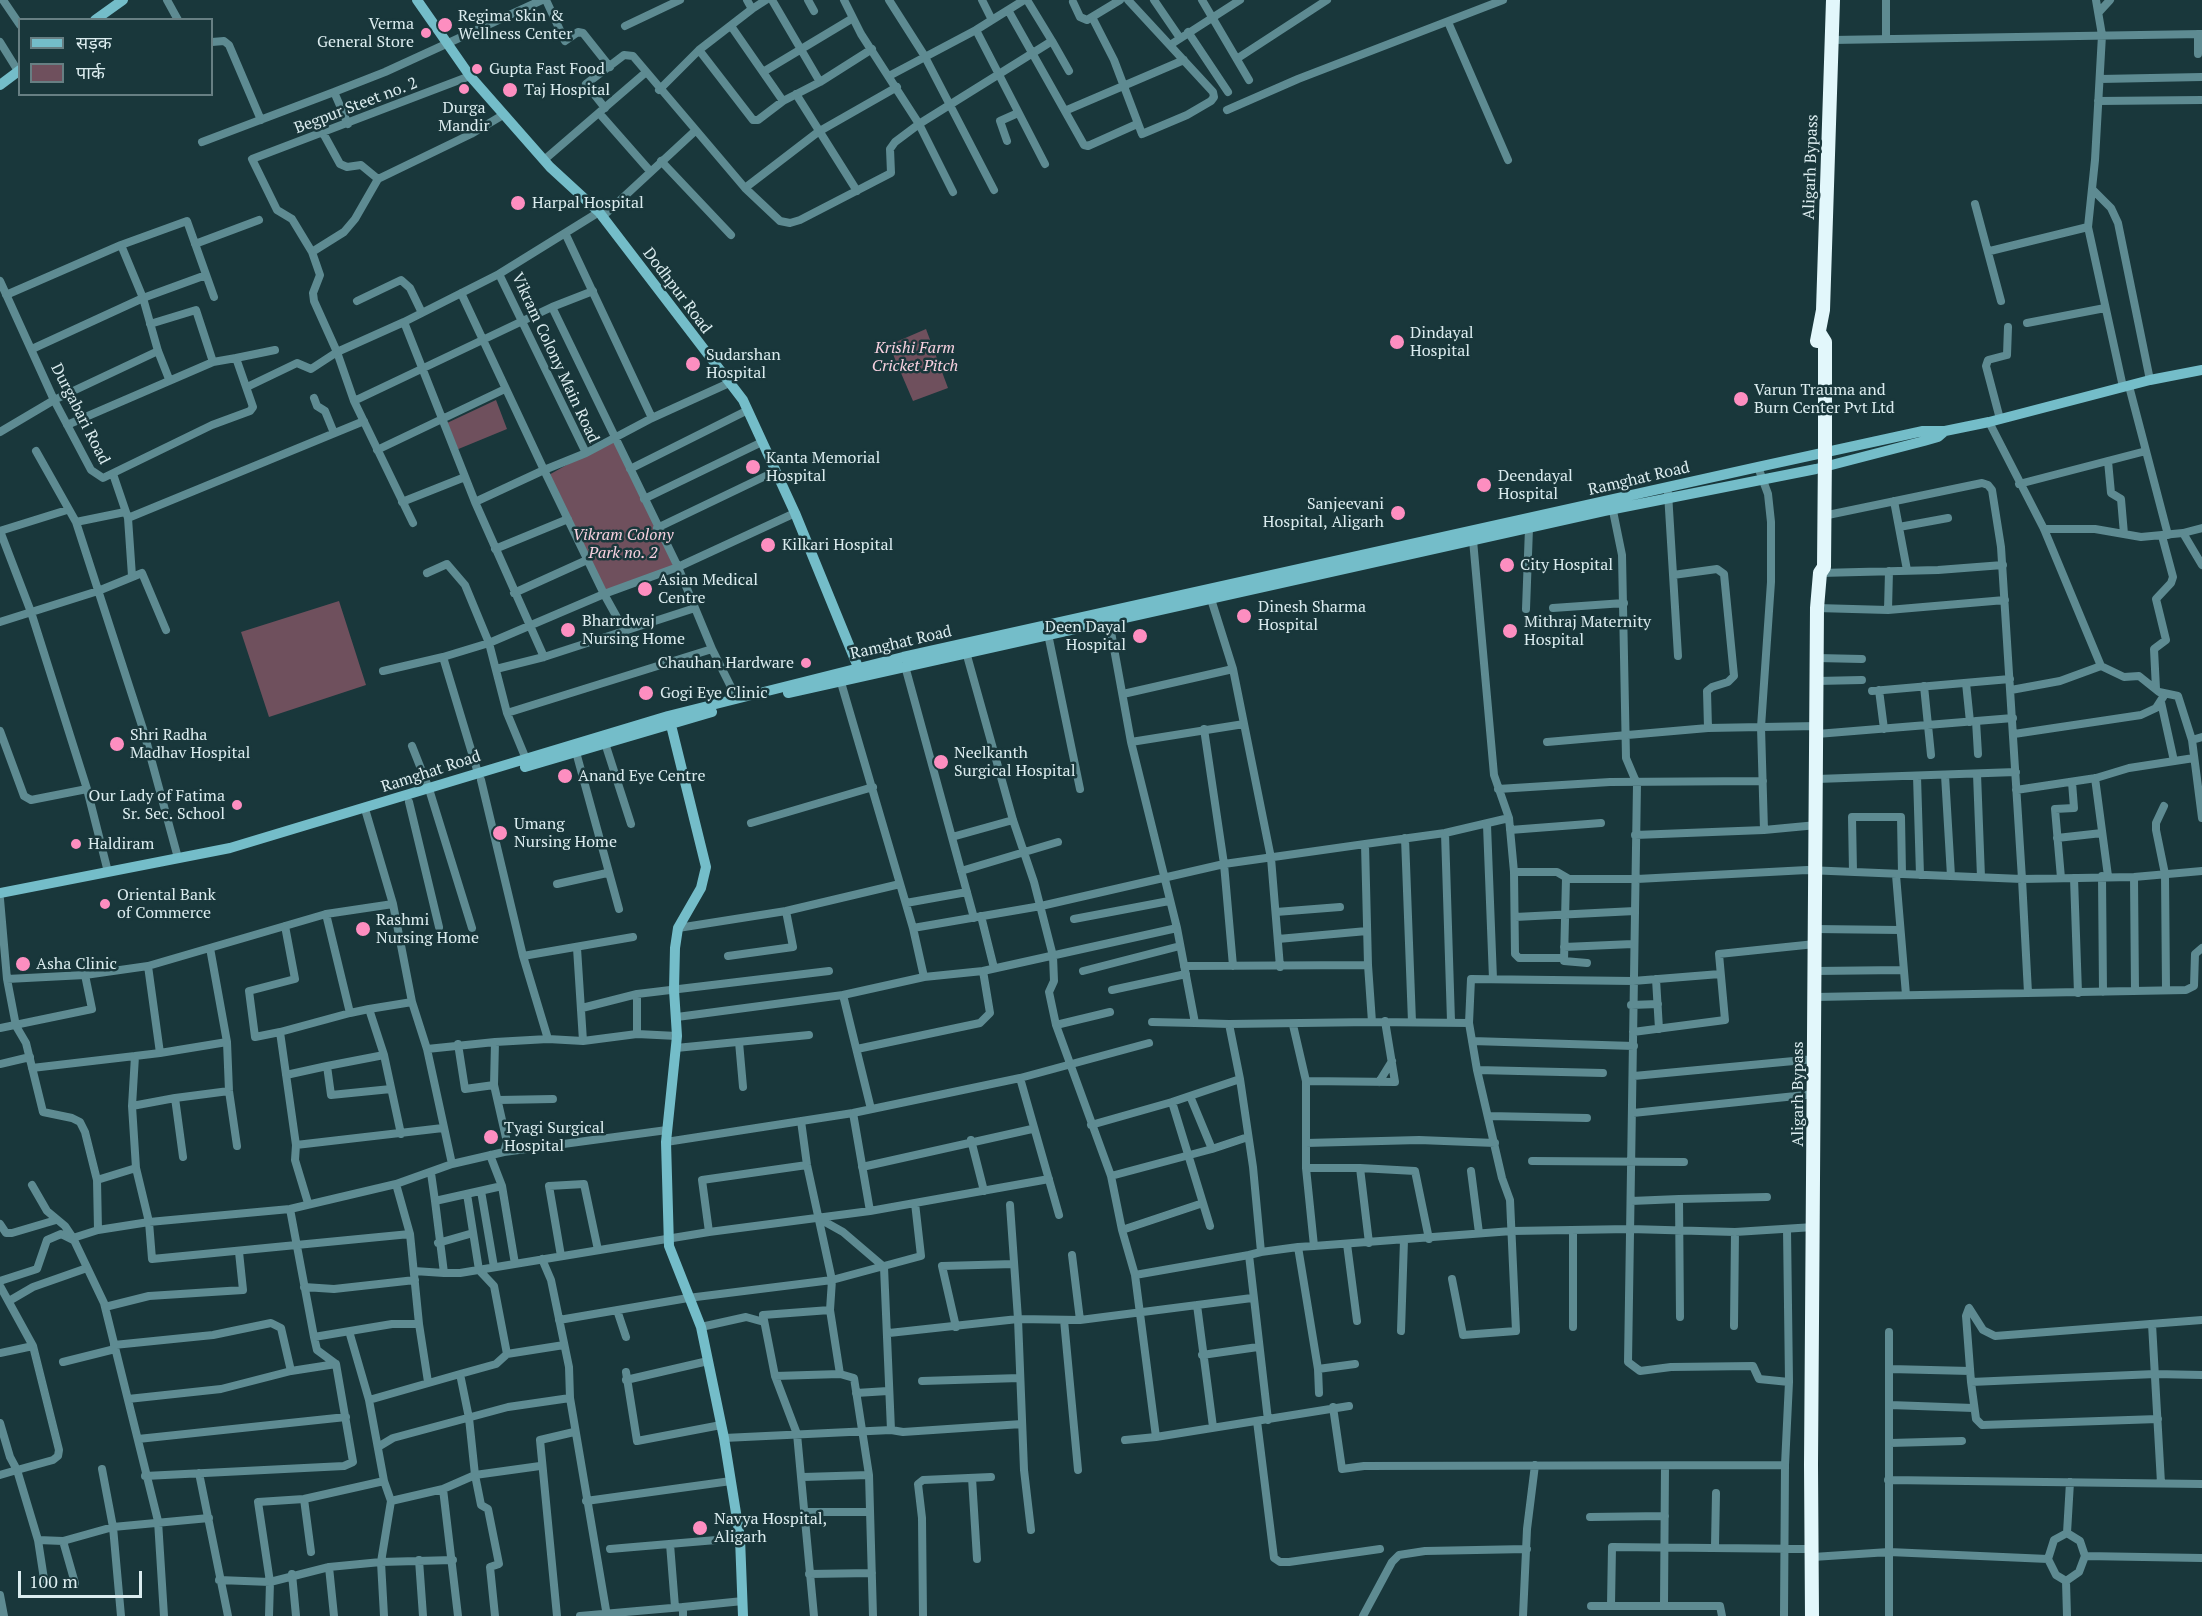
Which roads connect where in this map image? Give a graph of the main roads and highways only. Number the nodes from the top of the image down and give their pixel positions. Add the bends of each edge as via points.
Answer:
1 (123, 0) edge
2 (417, 0) edge
3 (1833, 0) edge
4 (97, 18) edge
5 (18, 72) edge
6 (0, 85) edge
7 (2202, 370) edge
8 (1821, 461) junction
9 (1668, 494) junction
10 (1612, 505) junction
11 (1820, 573) junction
12 (860, 672) junction
13 (839, 677) junction
14 (669, 720) junction
15 (479, 776) junction
16 (430, 792) junction
17 (366, 813) junction
18 (0, 893) edge
19 (0, 899) edge
20 (743, 1616) edge
21 (1812, 1616) edge

1 - 4 main road
2 - 12 main road, Dodhpur Road via 446,44 503,115 601,214 748,410
3 - 8 highway, Aligarh Bypass via 1820,334 1825,342
5 - 6 main road
7 - 8 main road via 1995,421 1945,431 1923,431
8 - 9 main road, Ramghat Road via 1762,478
8 - 9 main road, Ramghat Road via 1758,467
8 - 11 highway, Aligarh Bypass via 1824,567
8 - 11 highway, Aligarh Bypass via 1815,567
9 - 10 main road, Ramghat Road
10 - 12 main road, Ramghat Road
10 - 12 main road, Ramghat Road via 1529,528 905,666
11 - 21 highway, Aligarh Bypass via 1817,681 1811,728 1817,779 1809,826 1808,870 1815,936 1808,1095
12 - 13 main road, Ramghat Road
13 - 14 main road, Ramghat Road
13 - 14 main road, Ramghat Road via 736,699
14 - 15 main road, Ramghat Road via 526,759
14 - 15 main road, Ramghat Road via 576,752
14 - 20 main road via 706,867 701,888 678,928 674,990 677,1036 666,1142 668,1238 676,1269 701,1327 724,1438 740,1538
15 - 16 main road, Ramghat Road
16 - 17 main road, Ramghat Road
16 - 17 main road, Ramghat Road
17 - 18 main road, Ramghat Road via 230,848
17 - 19 main road, Ramghat Road via 232,854

